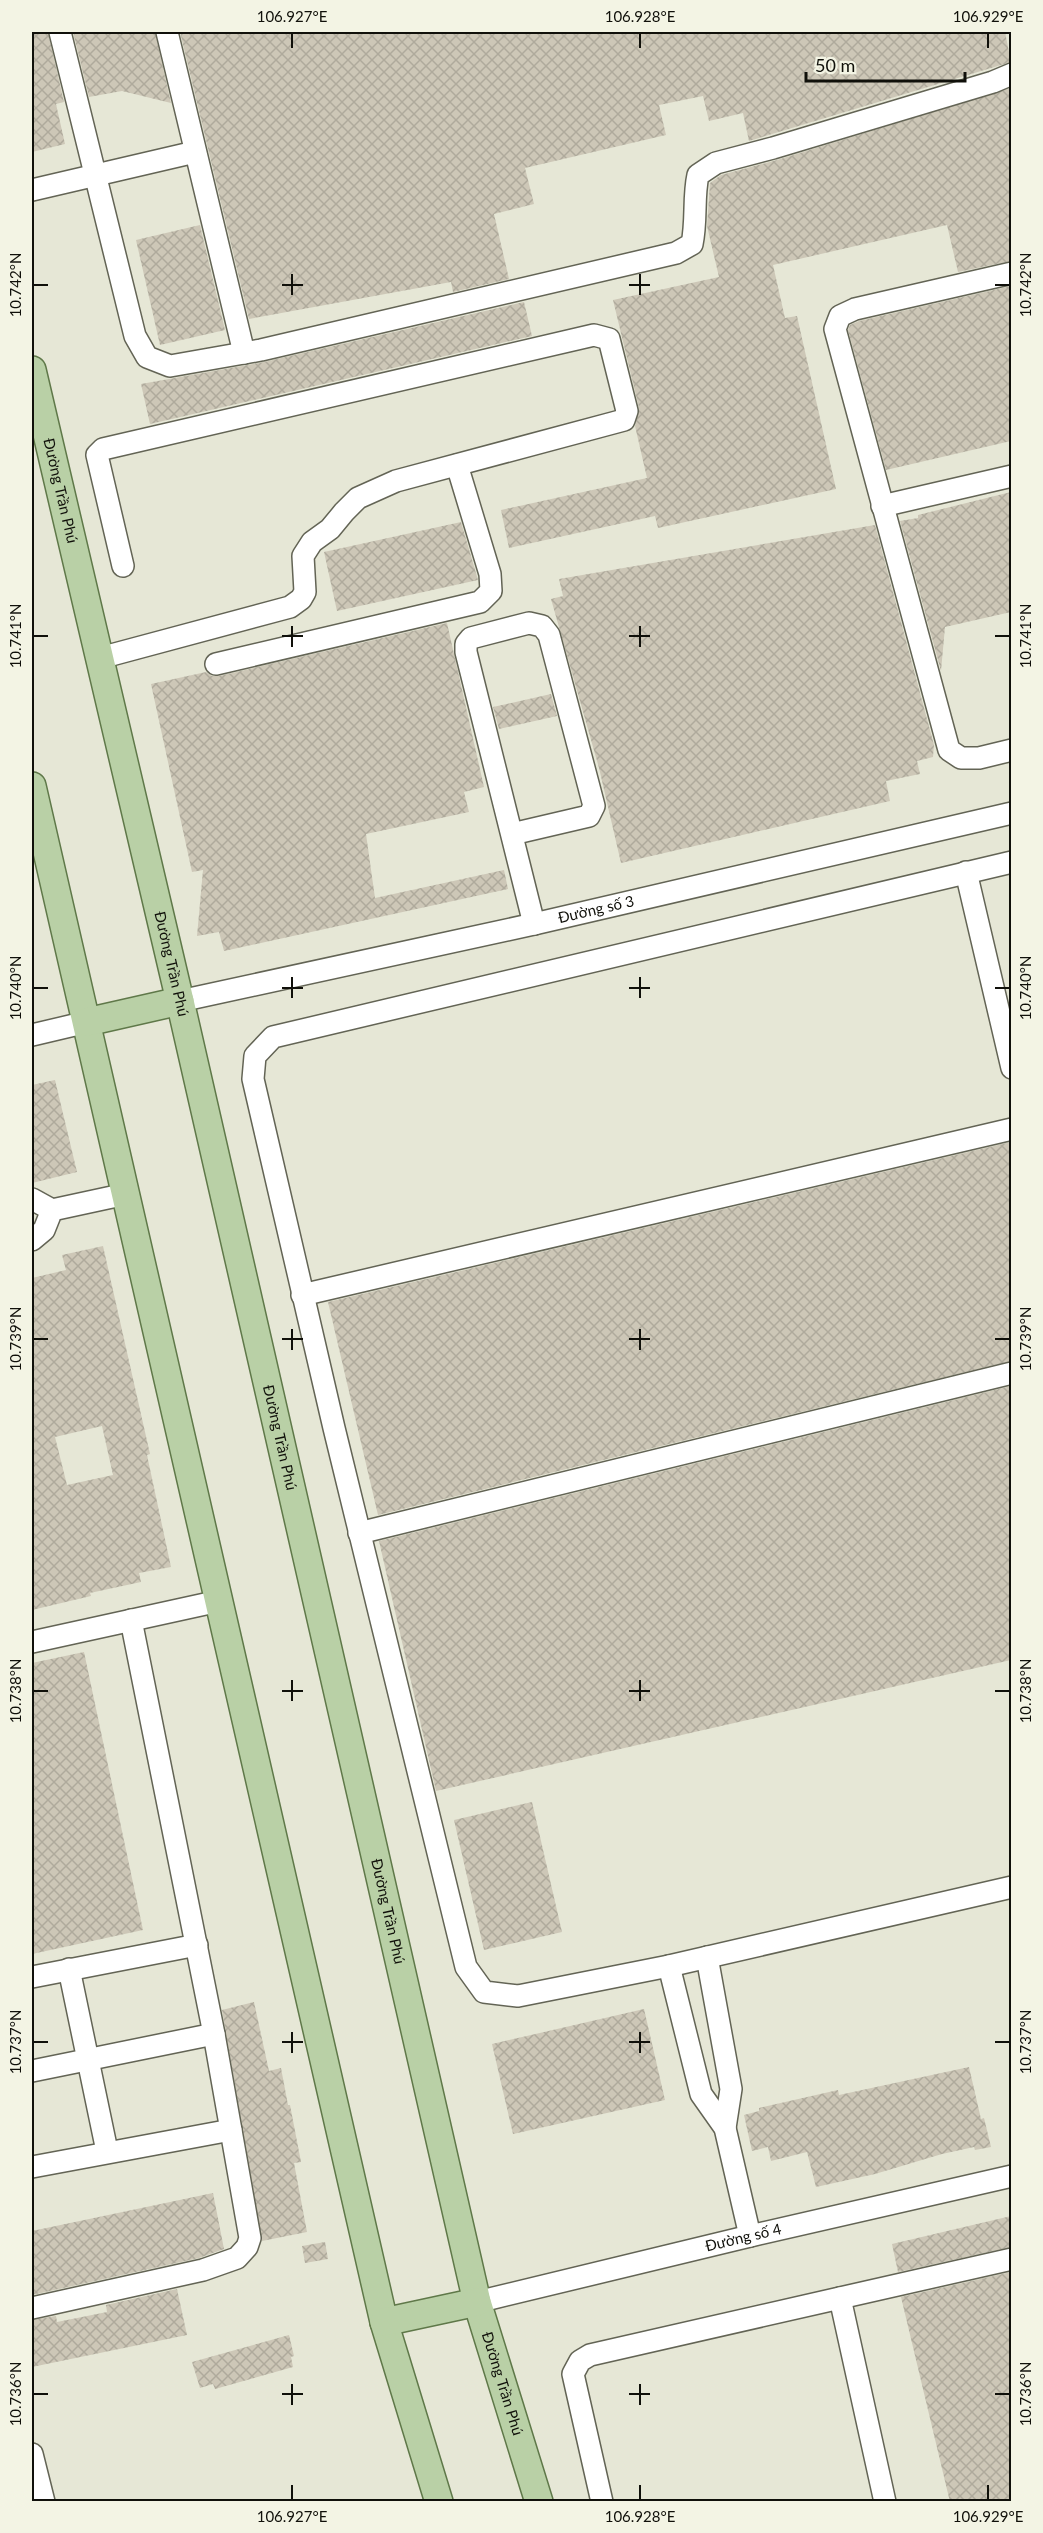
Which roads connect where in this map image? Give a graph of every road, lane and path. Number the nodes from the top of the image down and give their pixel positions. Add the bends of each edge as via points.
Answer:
1 (60, 32) edge
2 (167, 32) edge
3 (1011, 74) edge
4 (195, 152) junction
5 (95, 176) junction
6 (32, 190) edge
7 (1011, 273) edge
8 (243, 353) junction
9 (32, 370) edge
10 (457, 465) junction
11 (1011, 476) edge
12 (882, 506) junction
13 (123, 566) dead end
14 (100, 658) junction
15 (216, 664) dead end
16 (1011, 750) edge
17 (32, 786) edge
18 (1011, 813) edge
19 (512, 834) junction
20 (1011, 862) edge
21 (966, 872) junction
22 (534, 924) junction
23 (180, 1001) junction
24 (87, 1022) junction
25 (32, 1035) edge
26 (1011, 1068) edge
27 (1011, 1130) edge
28 (126, 1194) junction
29 (32, 1199) edge
30 (52, 1210) junction
31 (32, 1240) edge
32 (302, 1295) junction
33 (1011, 1373) edge
34 (359, 1533) junction
35 (219, 1601) junction
36 (131, 1620) junction
37 (32, 1642) edge
38 (1011, 1887) edge
39 (197, 1945) junction
40 (707, 1957) junction
41 (669, 1966) junction
42 (69, 1969) junction
43 (32, 1977) edge
44 (214, 2034) junction
45 (87, 2059) junction
46 (32, 2071) edge
47 (725, 2128) junction
48 (231, 2130) junction
49 (107, 2151) junction
50 (32, 2167) edge
51 (1011, 2176) edge
52 (750, 2236) junction
53 (1011, 2259) edge
54 (840, 2298) junction
55 (477, 2302) junction
56 (32, 2308) edge
57 (384, 2322) junction
58 (32, 2454) edge
59 (44, 2502) edge
60 (439, 2502) edge
61 (539, 2502) edge
62 (602, 2502) edge
63 (885, 2502) edge

1 - 5 street
2 - 4 street
3 - 8 street via 716,163 698,175 692,243 676,253
4 - 5 street
4 - 8 street
5 - 6 street
5 - 8 street via 135,336 147,357 170,366
7 - 12 street via 855,309 840,316 835,329
9 - 14 main road, Đường Trần Phú
10 - 13 street via 624,420 627,411 609,339 594,335 103,449 97,455 99,471
10 - 14 street via 396,481 358,498 330,529 312,542 303,556 305,592 290,607
10 - 15 street via 490,574 491,591 480,602
11 - 12 street
12 - 16 street via 949,750 962,758
14 - 23 main road, Đường Trần Phú
17 - 24 main road
18 - 22 street, Đường số 3
19 - 19 street via 466,644 471,638 529,623 542,626 549,635 594,806 589,816
19 - 22 street
20 - 21 street
21 - 26 street
21 - 32 street via 273,1037 255,1056 253,1079
22 - 23 street, Đường số 3
23 - 24 main road
23 - 55 main road, Đường Trần Phú
24 - 25 street
24 - 28 main road
27 - 32 street
28 - 30 street
28 - 35 main road
29 - 30 street
30 - 31 street via 44,1230
32 - 34 street
33 - 34 street
34 - 41 street via 466,1967 484,1992 518,1996
35 - 36 street
35 - 57 main road
36 - 37 street
36 - 39 street
38 - 40 street
39 - 42 street
39 - 44 street
40 - 41 street
40 - 47 street via 731,2088
41 - 47 street via 701,2094
42 - 43 street
42 - 45 street
44 - 45 street
44 - 48 street
45 - 46 street
45 - 49 street
47 - 52 street
48 - 49 street
48 - 56 street via 250,2238 237,2258 203,2270
49 - 50 street
51 - 52 street, Đường số 4
52 - 55 street, Đường số 4
53 - 54 street
54 - 62 street via 591,2355 580,2361 573,2374
54 - 63 street
55 - 57 main road
55 - 61 main road, Đường Trần Phú
57 - 60 main road
58 - 59 street

